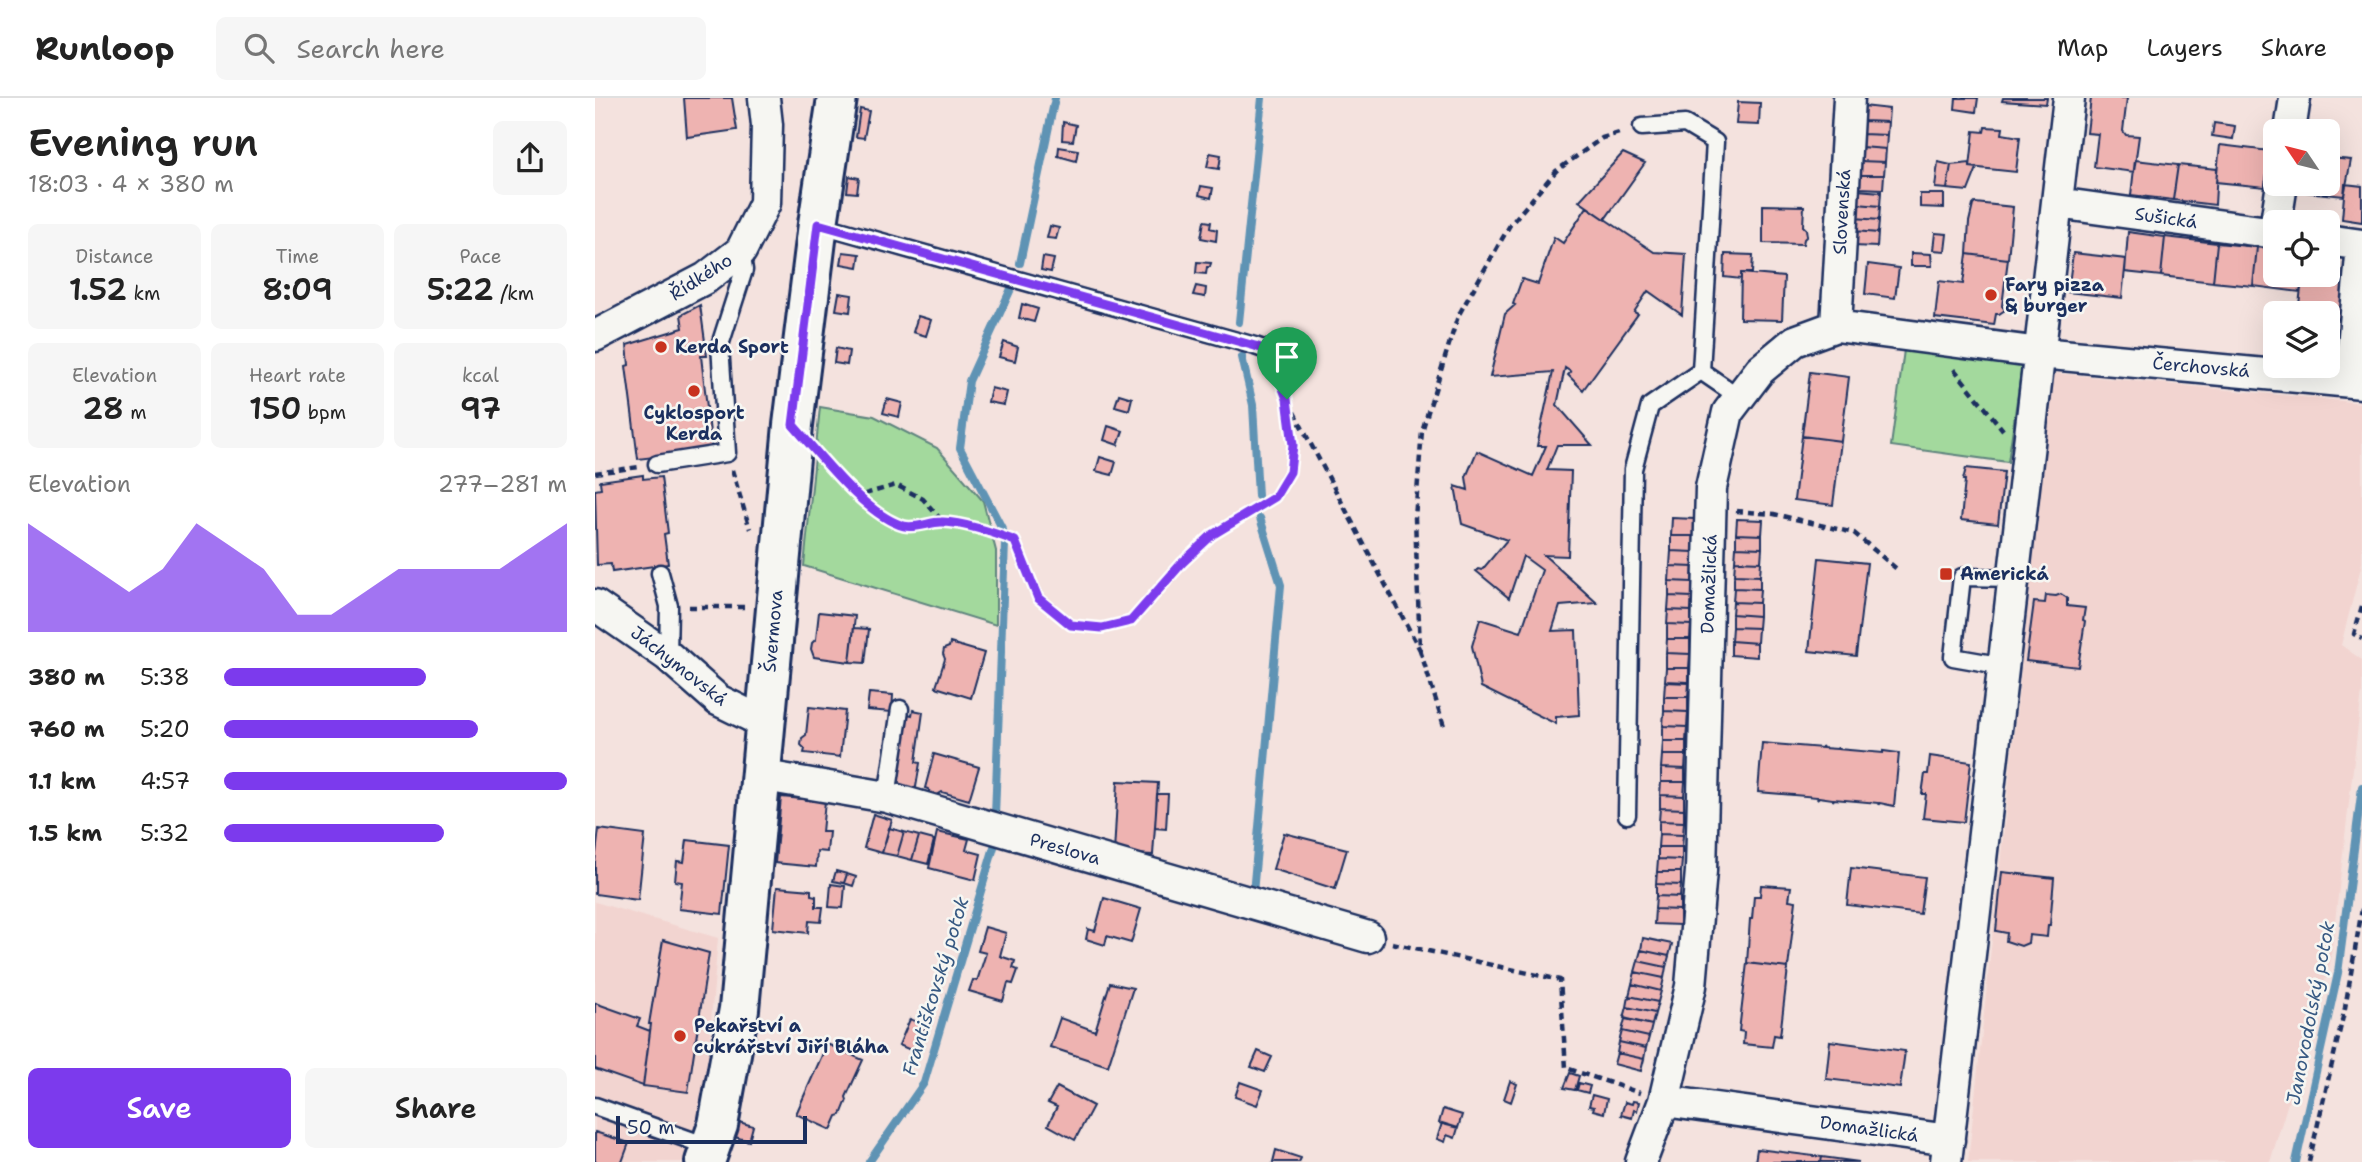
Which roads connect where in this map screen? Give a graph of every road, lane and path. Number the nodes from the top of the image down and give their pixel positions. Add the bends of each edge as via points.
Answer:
1 (764, 98) edge
2 (837, 98) edge
3 (1849, 98) edge
4 (2069, 98) edge
5 (2295, 98) edge
6 (2292, 119) edge
7 (1641, 127) joint
8 (2057, 203) junction
9 (818, 224) junction
10 (2263, 231) edge
11 (2340, 242) edge
12 (2362, 245) edge
13 (741, 251) junction
14 (1836, 326) junction
15 (595, 334) edge
16 (1930, 338) junction
17 (1269, 351) joint
18 (2040, 353) junction
19 (1701, 371) junction
20 (2356, 382) edge
21 (1739, 397) junction
22 (1287, 399) junction
23 (793, 425) junction
24 (2027, 461) junction
25 (657, 464) dead end
26 (634, 468) dead end
27 (595, 473) edge
28 (858, 496) junction
29 (1711, 509) junction
30 (943, 522) junction
31 (1898, 570) dead end
32 (660, 573) dead end
33 (2014, 578) junction
34 (595, 605) edge
35 (669, 606) junction
36 (2362, 606) edge
37 (775, 608) junction
38 (2362, 639) edge
39 (1420, 650) junction
40 (668, 656) junction
41 (2004, 666) junction
42 (900, 709) dead end
43 (765, 723) junction
44 (1444, 726) dead end
45 (759, 775) junction
46 (887, 797) junction
47 (1627, 816) dead end
48 (2362, 909) edge
49 (1368, 937) joint
50 (1664, 1101) junction
51 (595, 1106) edge
52 (1948, 1151) edge
53 (708, 1154) edge
54 (1641, 1162) edge
55 (2309, 1162) edge

1 - 13 street, Řídkého via 765,204
2 - 9 street, Švermova
3 - 14 street, Slovenská
4 - 8 street
5 - 6 street
7 - 19 lane via 1685,124 1715,142
7 - 39 path via 1602,138 1556,171 1510,225 1458,316 1422,431 1415,518
8 - 10 street, Sušická
8 - 18 street
9 - 17 lane
9 - 23 street, Švermova
11 - 12 street
12 - 20 street
13 - 15 street, Řídkého via 706,278
13 - 25 lane via 744,270 720,345 727,453
14 - 16 street, Domažlická
14 - 21 street, Domažlická via 1795,341 1761,370
16 - 18 street, Domažlická
16 - 24 path
17 - 22 path
18 - 20 street, Čerchovská
18 - 24 street
19 - 21 lane
19 - 47 lane via 1650,406 1633,469
21 - 29 street, Domažlická via 1728,412 1711,488
22 - 30 path via 1293,445 1290,472 1275,497 1212,535 1131,621 1102,628 1071,625 1038,598 1015,541
22 - 39 path
23 - 28 path
23 - 37 street, Švermova
24 - 33 street
26 - 27 path
28 - 30 path via 881,517 907,527
28 - 30 path via 896,485 923,499
29 - 31 path via 1774,514 1854,533
29 - 50 street, Domažlická via 1701,871 1691,986
32 - 35 lane
33 - 41 street
33 - 41 lane via 1962,577 1953,657
34 - 40 street, Jáchymovská
35 - 37 path
35 - 40 lane
36 - 38 path via 2354,634
37 - 43 street, Švermova
39 - 44 path
40 - 43 street, Jáchymovská via 718,700
41 - 52 street
42 - 46 lane
43 - 45 street, Švermova
45 - 46 street, Preslova
45 - 53 street, Švermova via 739,1009 718,1125
46 - 49 street, Preslova
48 - 55 path via 2345,1008
49 - 50 path via 1560,981 1566,1068
50 - 52 street, Domažlická
50 - 54 street, Domažlická
51 - 53 lane

